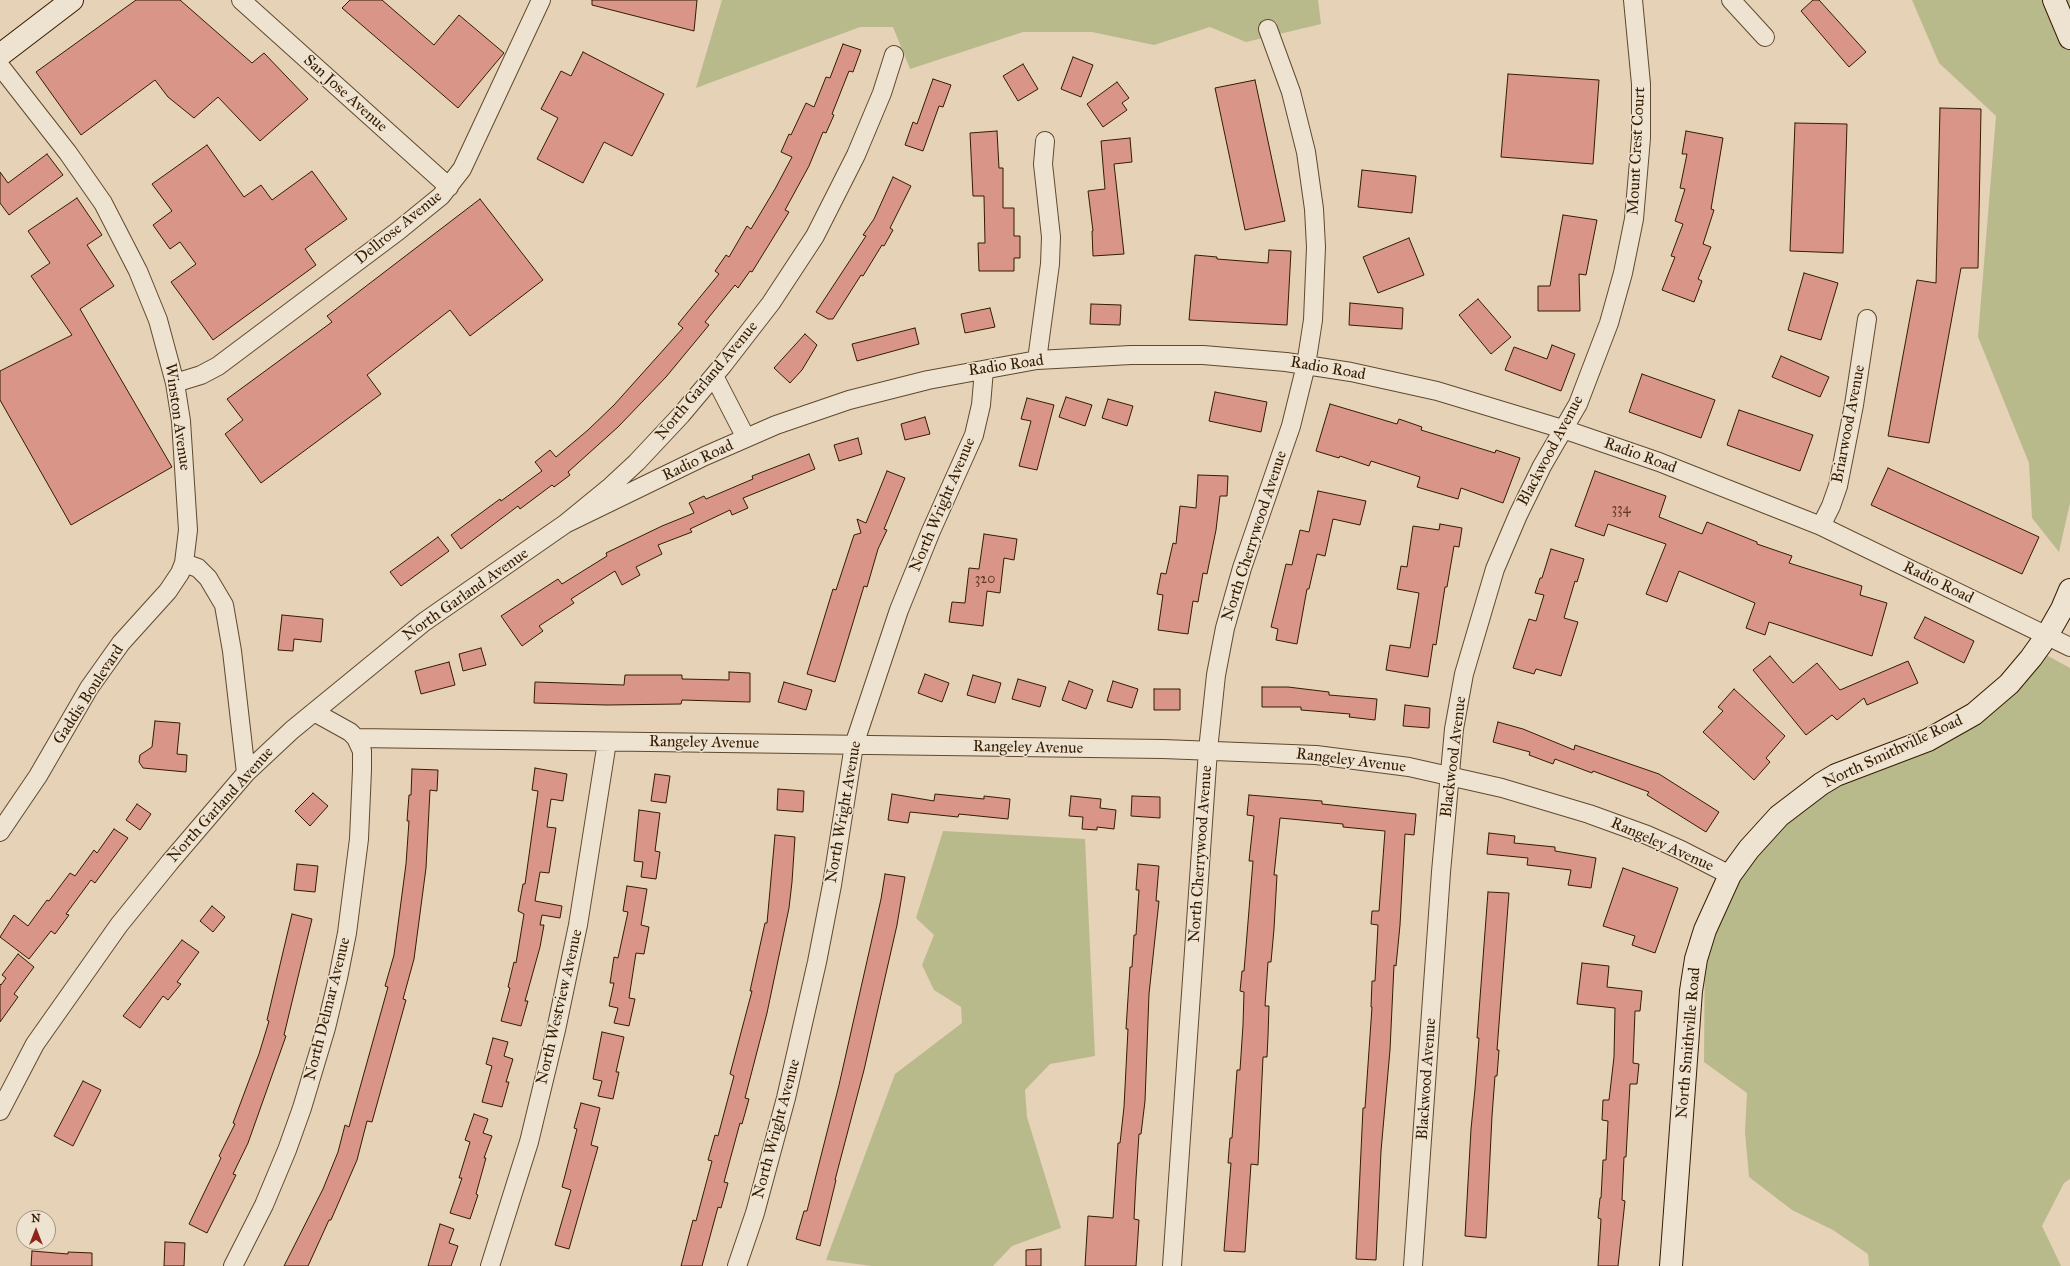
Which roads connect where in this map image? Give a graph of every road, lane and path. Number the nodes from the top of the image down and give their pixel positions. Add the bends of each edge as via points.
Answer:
1 (72, 0) edge
2 (241, 0) edge
3 (542, 0) edge
4 (1633, 0) edge
5 (1732, 0) edge
6 (2054, 0) edge
7 (1268, 29) dead end
8 (1766, 37) dead end
9 (2070, 38) edge
10 (0, 55) edge
11 (894, 55) dead end
12 (0, 66) edge
13 (1045, 141) dead end
14 (448, 187) junction
15 (1622, 278) joint
16 (1867, 319) dead end
17 (1037, 360) junction
18 (1306, 365) junction
19 (984, 370) junction
20 (714, 376) junction
21 (175, 383) junction
22 (1564, 430) junction
23 (746, 438) junction
24 (565, 524) junction
25 (1821, 526) junction
26 (184, 563) junction
27 (2070, 590) edge
28 (2046, 637) junction
29 (2070, 648) edge
30 (314, 712) junction
31 (356, 738) junction
32 (608, 742) junction
33 (854, 745) junction
34 (1208, 750) junction
35 (246, 773) junction
36 (1450, 775) junction
37 (0, 832) edge
38 (1730, 875) junction
39 (0, 1111) edge
40 (233, 1266) edge
41 (490, 1266) edge
42 (737, 1266) edge
43 (1172, 1266) edge
44 (1413, 1266) edge
45 (1671, 1266) edge

1 - 10 main road
2 - 14 street, San Jose Avenue
3 - 14 street, Dellrose Avenue via 462,170
4 - 15 street, Mount Crest Court via 1641,84 1641,138 1634,219
5 - 8 street
6 - 9 main road
7 - 18 street, North Cherrywood Avenue via 1291,92 1310,179 1316,247 1316,282
11 - 20 street, North Garland Avenue via 882,93 856,155 815,236 772,303
12 - 21 street, Winston Avenue via 104,203 138,271 158,320
13 - 17 street via 1043,164 1051,244
14 - 21 street, Dellrose Avenue via 441,196 398,231 218,366 201,376
15 - 22 street, Blackwood Avenue via 1578,404
16 - 25 street, Briarwood Avenue via 1838,486
17 - 18 street, Radio Road via 1130,355 1203,355
17 - 19 street, Radio Road
18 - 22 street, Radio Road via 1437,390
18 - 34 street, North Cherrywood Avenue via 1291,426 1242,568 1225,628 1216,675
19 - 23 street, Radio Road via 928,380 849,400
19 - 33 street, North Wright Avenue via 981,405 974,435 899,610
20 - 23 street
20 - 24 street, North Garland Avenue via 637,462
21 - 26 street, Winston Avenue via 187,493 188,533
22 - 25 street, Radio Road via 1659,462
22 - 36 street, Blackwood Avenue via 1542,466 1495,569 1464,674 1454,729
23 - 24 street, Radio Road
24 - 30 street, North Garland Avenue via 424,622
25 - 28 street, Radio Road
26 - 35 street via 198,568 208,578 224,605
26 - 37 street, Gaddis Boulevard via 168,591 120,643 89,688 38,776
27 - 28 main road, North Smithville Road
28 - 29 street, Radio Road
28 - 38 main road, North Smithville Road via 2008,684 1974,714 1928,740 1836,775 1798,800 1749,849
30 - 31 street
30 - 35 street, North Garland Avenue
31 - 32 street, Rangeley Avenue
31 - 40 street, North Delmar Avenue via 362,751 358,839 347,933 326,1028 289,1143 264,1205
32 - 33 street, Rangeley Avenue
32 - 41 street, North Westview Avenue via 578,925 556,1030 529,1142
33 - 34 street, Rangeley Avenue
33 - 42 street, North Wright Avenue via 817,962 786,1098 755,1213
34 - 36 street, Rangeley Avenue via 1316,755
34 - 43 street, North Cherrywood Avenue
35 - 39 street, North Garland Avenue via 119,925 35,1044
36 - 38 street, Rangeley Avenue via 1589,814 1648,835
36 - 44 street, Blackwood Avenue
38 - 45 main road, North Smithville Road via 1705,930 1696,959 1691,991

